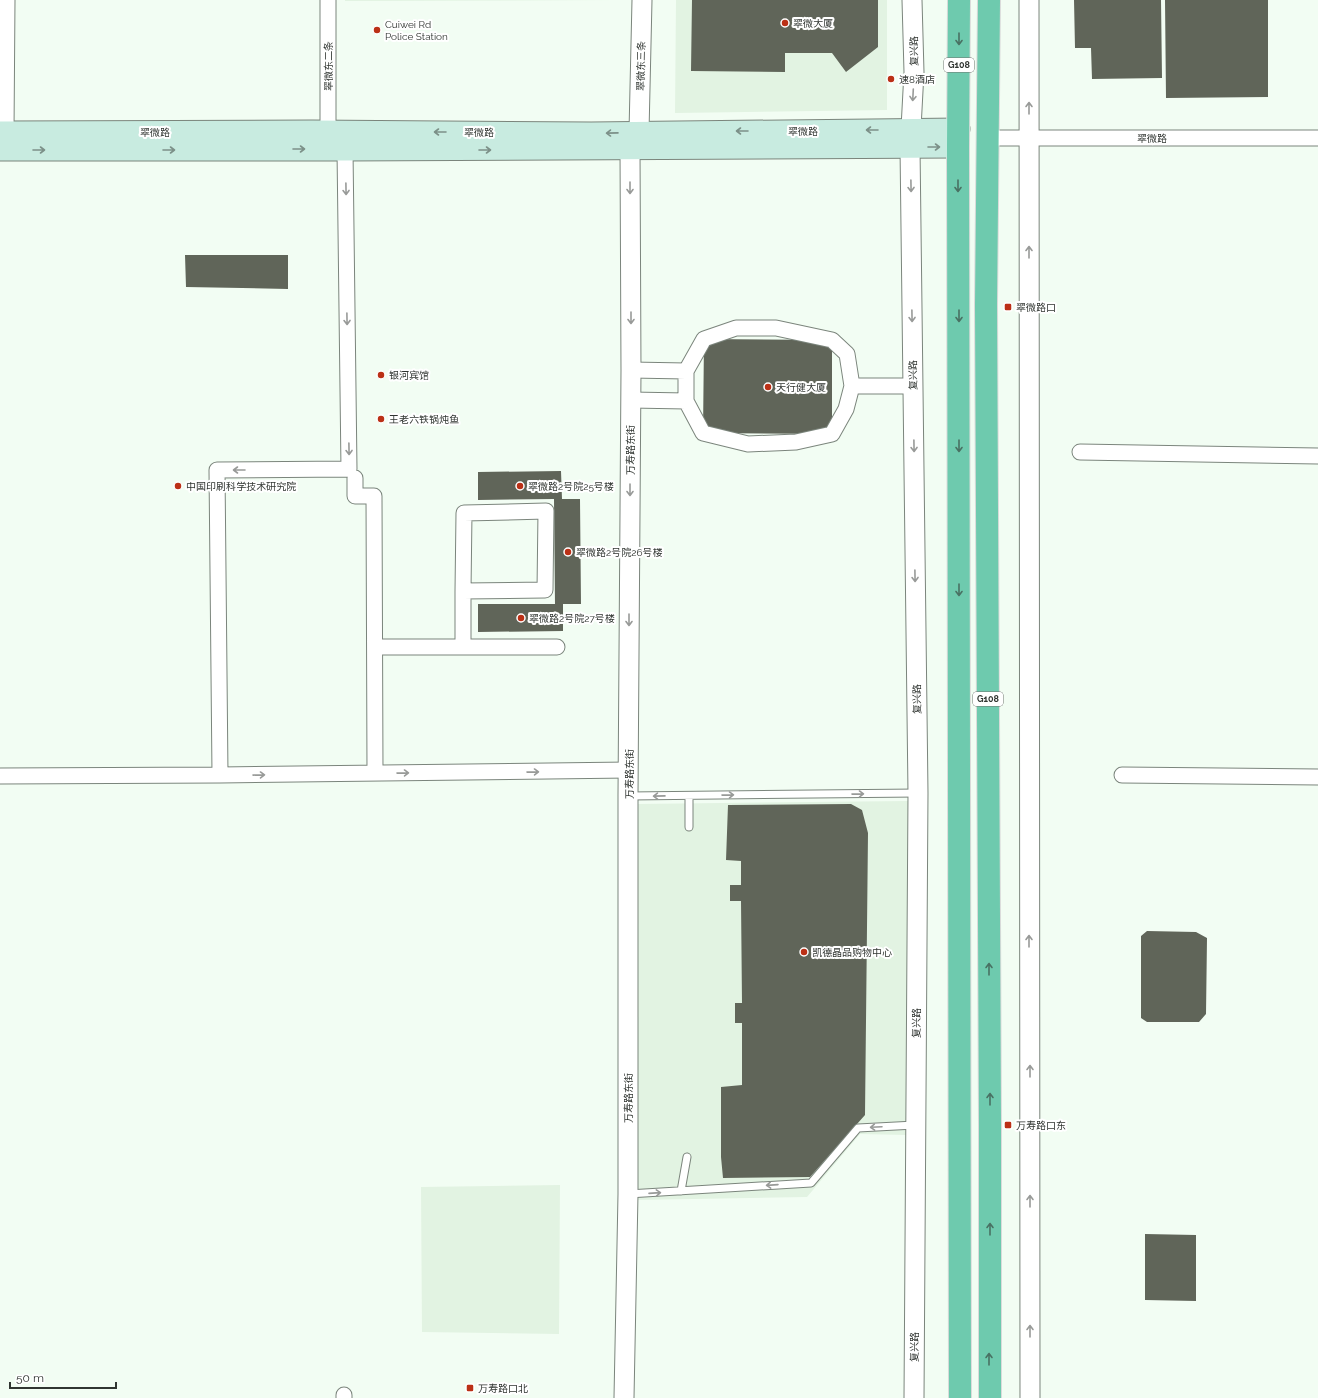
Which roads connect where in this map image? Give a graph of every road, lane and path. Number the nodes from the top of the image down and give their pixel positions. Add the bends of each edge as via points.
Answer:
1 (5, 0) edge
2 (328, 0) edge
3 (642, 0) edge
4 (912, 0) edge
5 (959, 0) edge
6 (989, 0) edge
7 (1029, 0) edge
8 (328, 132) junction
9 (1, 138) edge
10 (910, 138) junction
11 (958, 138) junction
12 (987, 138) junction
13 (1029, 138) junction
14 (1318, 138) edge
15 (634, 140) junction
16 (345, 150) junction
17 (631, 370) junction
18 (686, 371) junction
19 (852, 386) junction
20 (913, 386) junction
21 (631, 400) junction
22 (686, 401) junction
23 (1080, 452) dead end
24 (1318, 456) edge
25 (355, 478) dead end
26 (464, 591) junction
27 (375, 647) junction
28 (462, 647) junction
29 (557, 647) dead end
30 (629, 770) junction
31 (375, 773) junction
32 (220, 775) junction
33 (1122, 775) dead end
34 (0, 776) edge
35 (1318, 777) edge
36 (918, 793) junction
37 (628, 796) junction
38 (689, 796) junction
39 (689, 827) dead end
40 (915, 1125) junction
41 (687, 1157) dead end
42 (681, 1191) junction
43 (628, 1194) junction
44 (624, 1398) edge
45 (914, 1398) edge
46 (960, 1398) edge
47 (990, 1398) edge
48 (1030, 1398) edge

1 - 9 street
2 - 8 street, 翠微东二条
3 - 15 street, 翠微东三条
4 -> 10 street, 复兴路 via 914,72
5 -> 11 highway, G108
6 - 12 highway, G108
13 -> 7 street
8 - 9 main road, 翠微路
15 -> 8 main road, 翠微路 via 591,133
9 -> 16 main road, 翠微路
10 - 11 main road, 翠微路
10 - 15 main road, 翠微路
10 -> 20 street, 复兴路
11 -> 46 highway, G108
12 - 13 street, 翠微路
47 -> 12 highway, G108
13 - 14 street, 翠微路
48 -> 13 street
16 -> 15 main road, 翠微路
15 -> 17 street, 万寿路东街
16 -> 32 street via 349,470 217,470
17 - 18 street
17 - 21 street, 万寿路东街
18 - 19 street via 704,339 736,328 776,328 832,340 847,354
18 - 22 street
19 - 20 street
19 - 22 street via 846,409 832,434 796,442 748,444 703,434
20 -> 36 street, 复兴路
21 - 22 street
21 -> 30 street, 万寿路东街
23 - 24 street
25 - 27 street via 355,496 374,496
26 - 26 street via 464,513 546,512 546,590
26 - 28 street
27 - 28 street
27 - 31 street
28 - 29 street
31 -> 30 street
30 - 37 street, 万寿路东街
32 -> 31 street
32 - 34 street
33 - 35 street
38 -> 36 lane
36 - 40 street, 复兴路
38 -> 37 lane
37 - 43 street, 万寿路东街
38 - 39 lane
40 -> 42 lane via 858,1128 811,1183
40 - 45 street, 复兴路
41 - 42 lane
43 -> 42 lane
43 - 44 street, 万寿路东街

